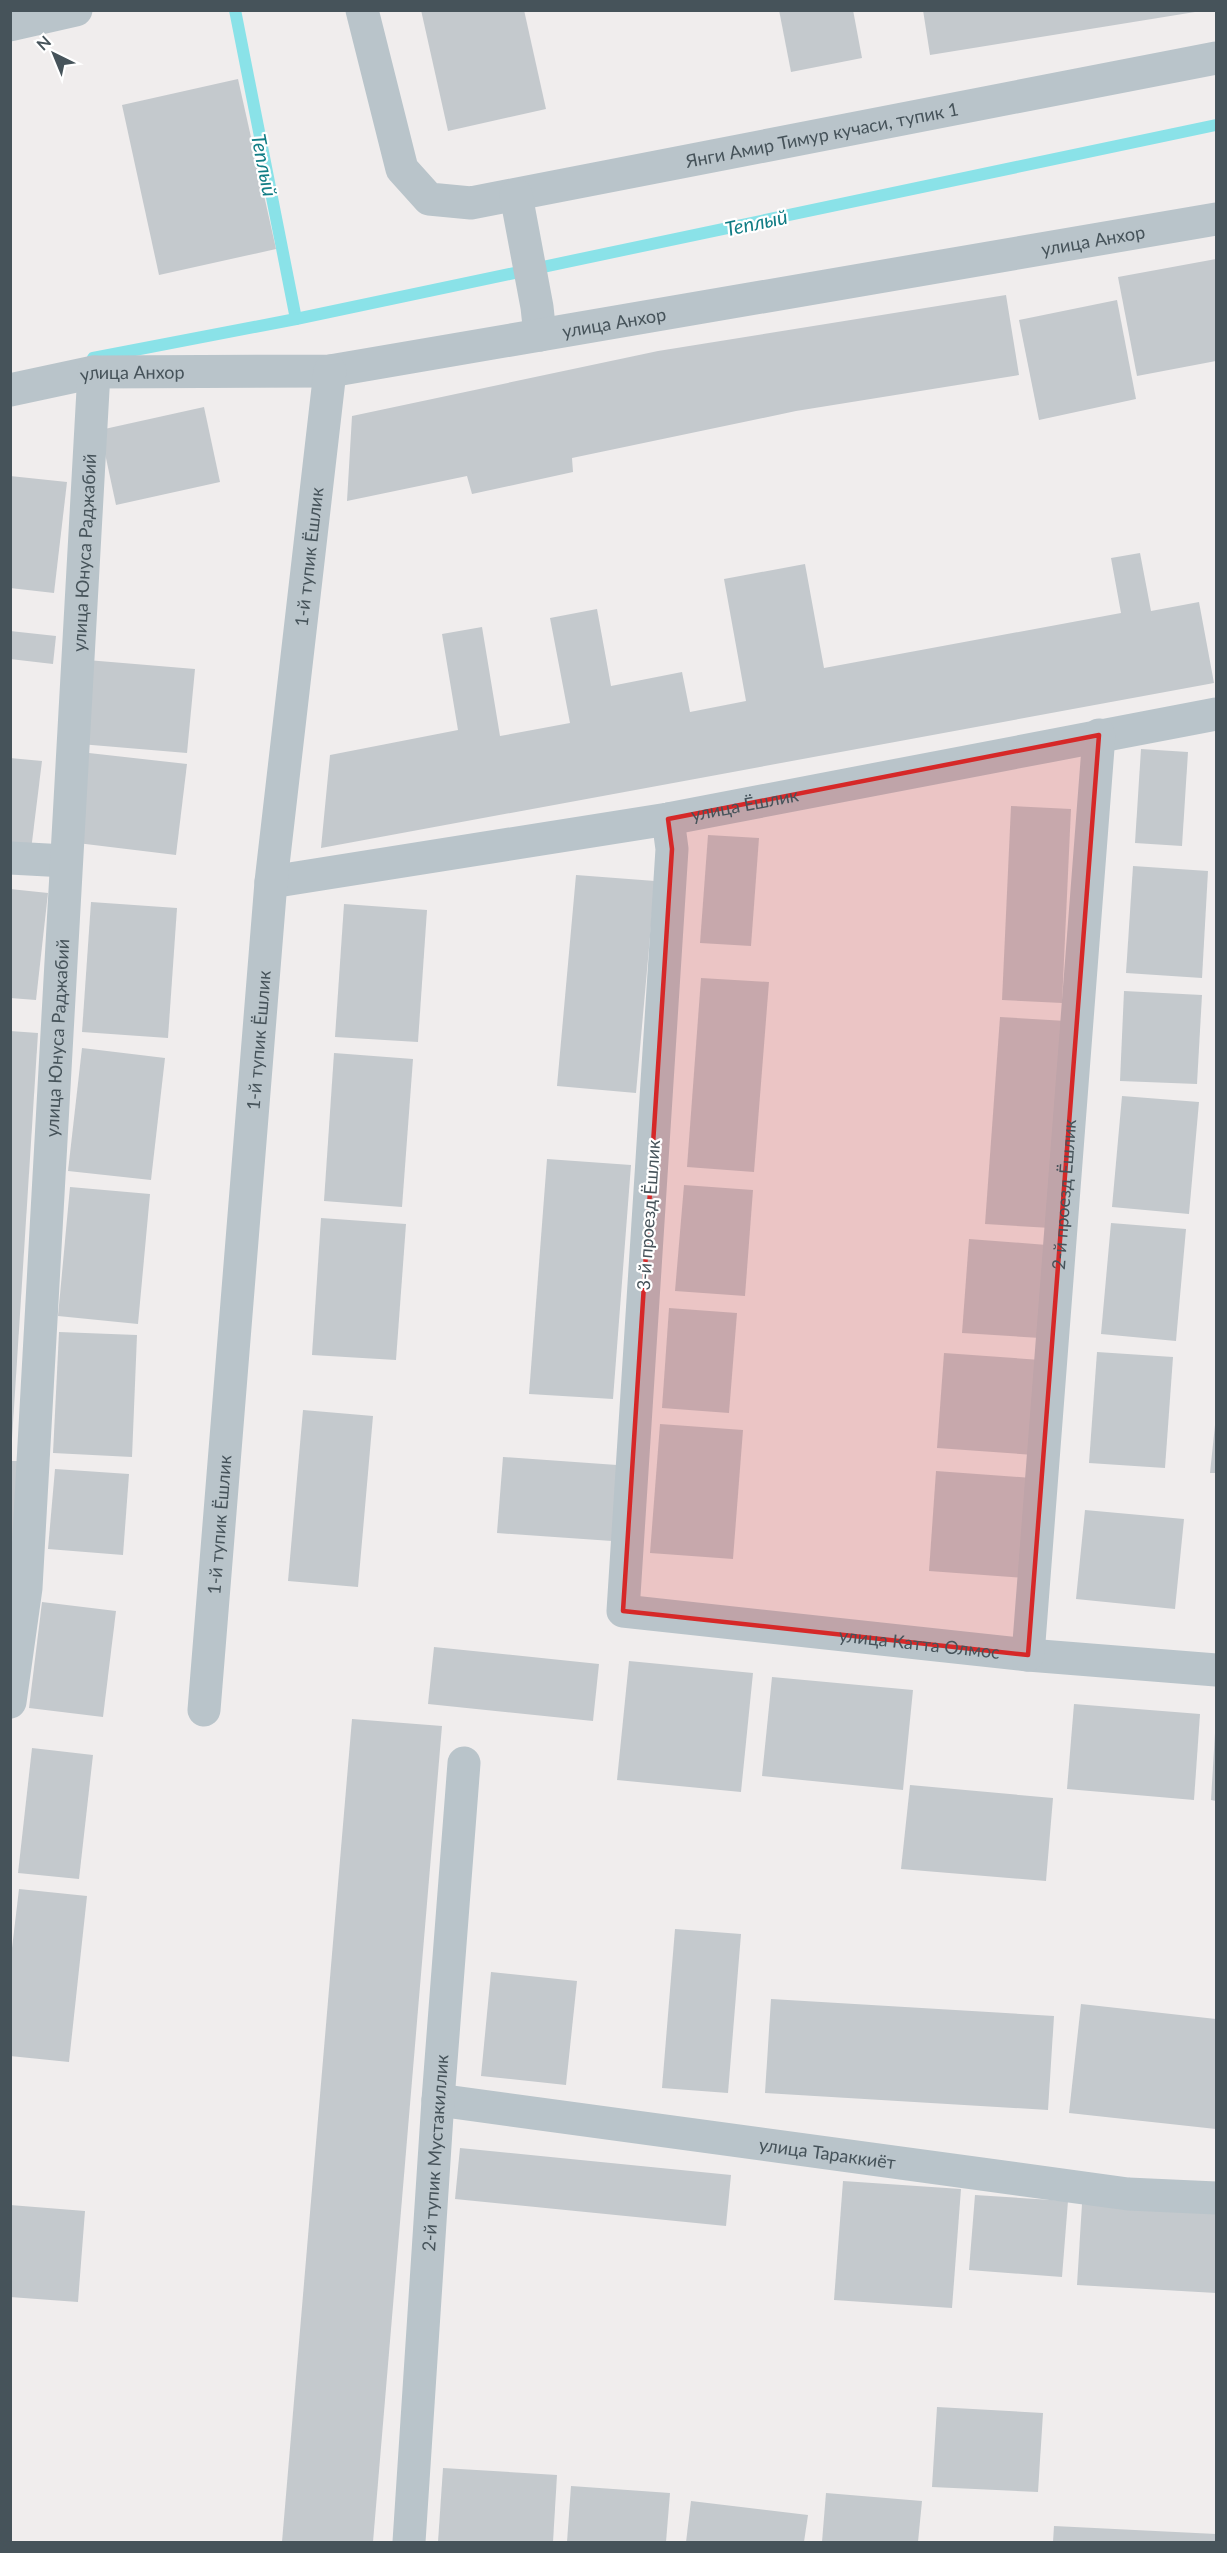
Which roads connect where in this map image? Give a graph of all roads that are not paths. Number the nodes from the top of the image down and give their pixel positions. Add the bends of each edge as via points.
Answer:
1 (76, 10) edge
2 (362, 10) edge
3 (21, 19) edge
4 (1216, 58) edge
5 (516, 195) junction
6 (1216, 219) edge
7 (539, 321) junction
8 (330, 371) junction
9 (94, 372) junction
10 (10, 390) edge
11 (1216, 714) edge
12 (1099, 735) junction
13 (668, 819) junction
14 (10, 858) edge
15 (66, 861) junction
16 (271, 882) junction
17 (18, 1588) edge
18 (623, 1611) joint
19 (1028, 1655) junction
20 (1216, 1670) edge
21 (10, 1702) edge
22 (204, 1710) dead end
23 (464, 1763) dead end
24 (438, 2100) junction
25 (1216, 2198) edge
26 (409, 2542) edge

1 - 3 street
2 - 5 street, Янги Амир Тимур кучаси, тупик 1 via 402,169 429,199 471,203
4 - 5 street, Янги Амир Тимур кучаси, тупик 1
5 - 7 street
6 - 7 street, улица Анхор
7 - 8 street, улица Анхор
8 - 9 street, улица Анхор
8 - 16 street, 1-й тупик Ёшлик
9 - 10 street, улица Анхор
9 - 15 street, улица Юнуса Раджабий
11 - 12 street, улица Ёшлик
12 - 13 street, улица Ёшлик
12 - 19 street, 2-й проезд Ёшлик
13 - 16 street, улица Ёшлик
13 - 18 street, 3-й проезд Ёшлик via 672,849
14 - 15 street
15 - 17 street, улица Юнуса Раджабий
16 - 22 street, 1-й тупик Ёшлик
17 - 21 street, улица Юнуса Раджабий
18 - 19 street, улица Катта Олмос
19 - 20 street, улица Катта Олмос
23 - 24 street, 2-й тупик Мустакиллик
24 - 25 street, улица Тараккиёт via 1128,2194
24 - 26 street, 2-й тупик Мустакиллик

